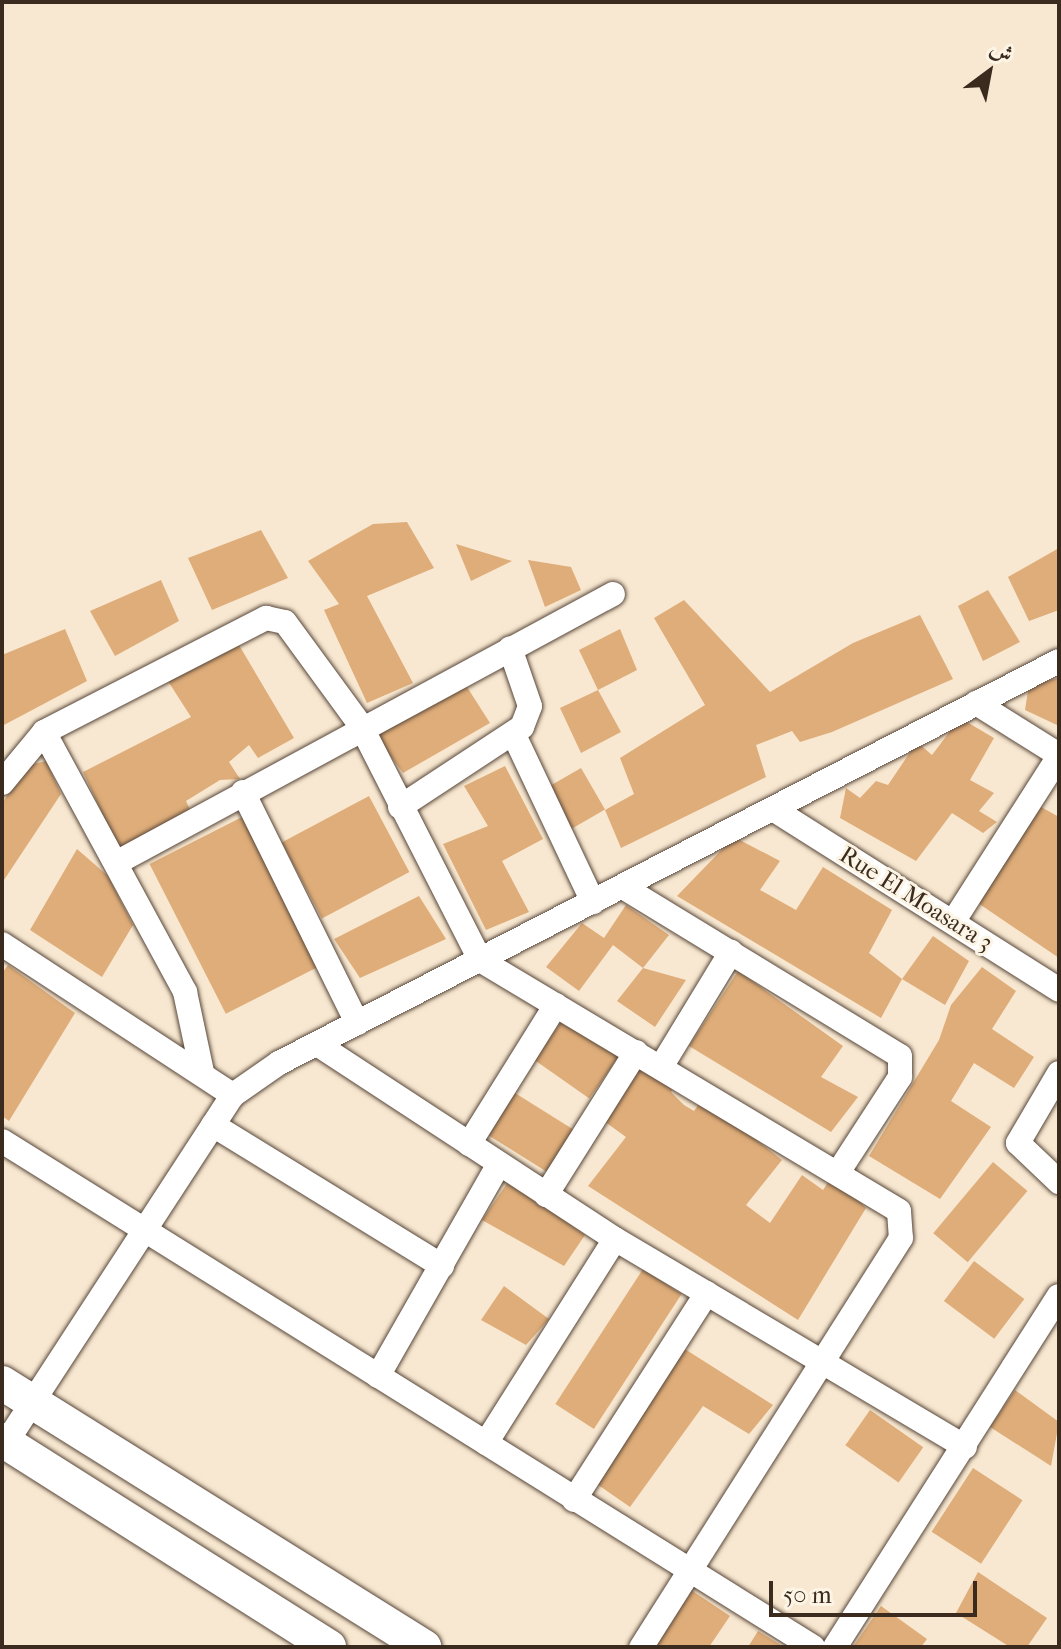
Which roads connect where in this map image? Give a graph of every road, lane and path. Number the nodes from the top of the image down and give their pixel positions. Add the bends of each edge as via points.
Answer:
1 (613, 594) dead end
2 (510, 648) junction
3 (1059, 661) edge
4 (976, 703) junction
5 (361, 726) junction
6 (44, 732) junction
7 (514, 735) junction
8 (1059, 756) edge
9 (2, 783) edge
10 (243, 792) junction
11 (400, 807) junction
12 (773, 809) junction
13 (116, 863) junction
14 (623, 887) junction
15 (593, 902) junction
16 (953, 922) junction
17 (2, 944) edge
18 (731, 952) junction
19 (480, 960) junction
20 (1059, 990) edge
21 (556, 1005) junction
22 (357, 1023) junction
23 (317, 1044) junction
24 (636, 1052) junction
25 (661, 1067) junction
26 (202, 1072) junction
27 (1059, 1073) edge
28 (233, 1095) junction
29 (213, 1125) junction
30 (2, 1141) edge
31 (469, 1144) junction
32 (498, 1166) junction
33 (839, 1171) junction
34 (1059, 1182) edge
35 (546, 1195) junction
36 (142, 1228) junction
37 (615, 1239) junction
38 (442, 1266) junction
39 (707, 1293) junction
40 (1059, 1296) edge
41 (825, 1363) junction
42 (378, 1376) junction
43 (15, 1392) edge
44 (486, 1443) junction
45 (3, 1444) edge
46 (965, 1447) junction
47 (574, 1500) junction
48 (690, 1570) junction
49 (329, 1647) edge
50 (424, 1647) edge
51 (641, 1647) edge
52 (813, 1647) edge
53 (835, 1647) edge

1 - 2 street
2 - 5 street
2 - 7 street via 530,706
3 - 4 street
4 - 8 street
4 - 12 street
5 - 6 street via 298,632 266,618
5 - 10 street
5 - 11 street
6 - 9 street
6 - 13 street
7 - 11 street
7 - 15 street
8 - 16 street
10 - 13 street
10 - 22 street
11 - 19 street
12 - 14 street
12 - 16 street, Rue El Moasara 3
13 - 26 street via 185,992
14 - 15 street
14 - 18 street
15 - 19 street
16 - 20 street, Rue El Moasara 3
17 - 26 street
18 - 25 street
18 - 33 street via 900,1056 900,1077
19 - 21 street
19 - 22 street
21 - 24 street
21 - 31 street
22 - 23 street
23 - 28 street
23 - 31 street
24 - 25 street
24 - 35 street
25 - 33 street
26 - 28 street
27 - 34 street via 1018,1143
28 - 29 street
29 - 36 street
29 - 38 street
30 - 36 street
31 - 32 street
32 - 35 street
32 - 38 street
33 - 41 street via 892,1202 901,1238
35 - 37 street
36 - 42 street
36 - 43 street
37 - 39 street
37 - 44 street
38 - 42 street
39 - 41 street
39 - 47 street
40 - 46 street
41 - 46 street
41 - 48 street
42 - 44 street
43 - 45 street
43 - 50 main road
44 - 47 street
45 - 49 main road
46 - 53 street
47 - 48 street
48 - 51 street
48 - 52 street

